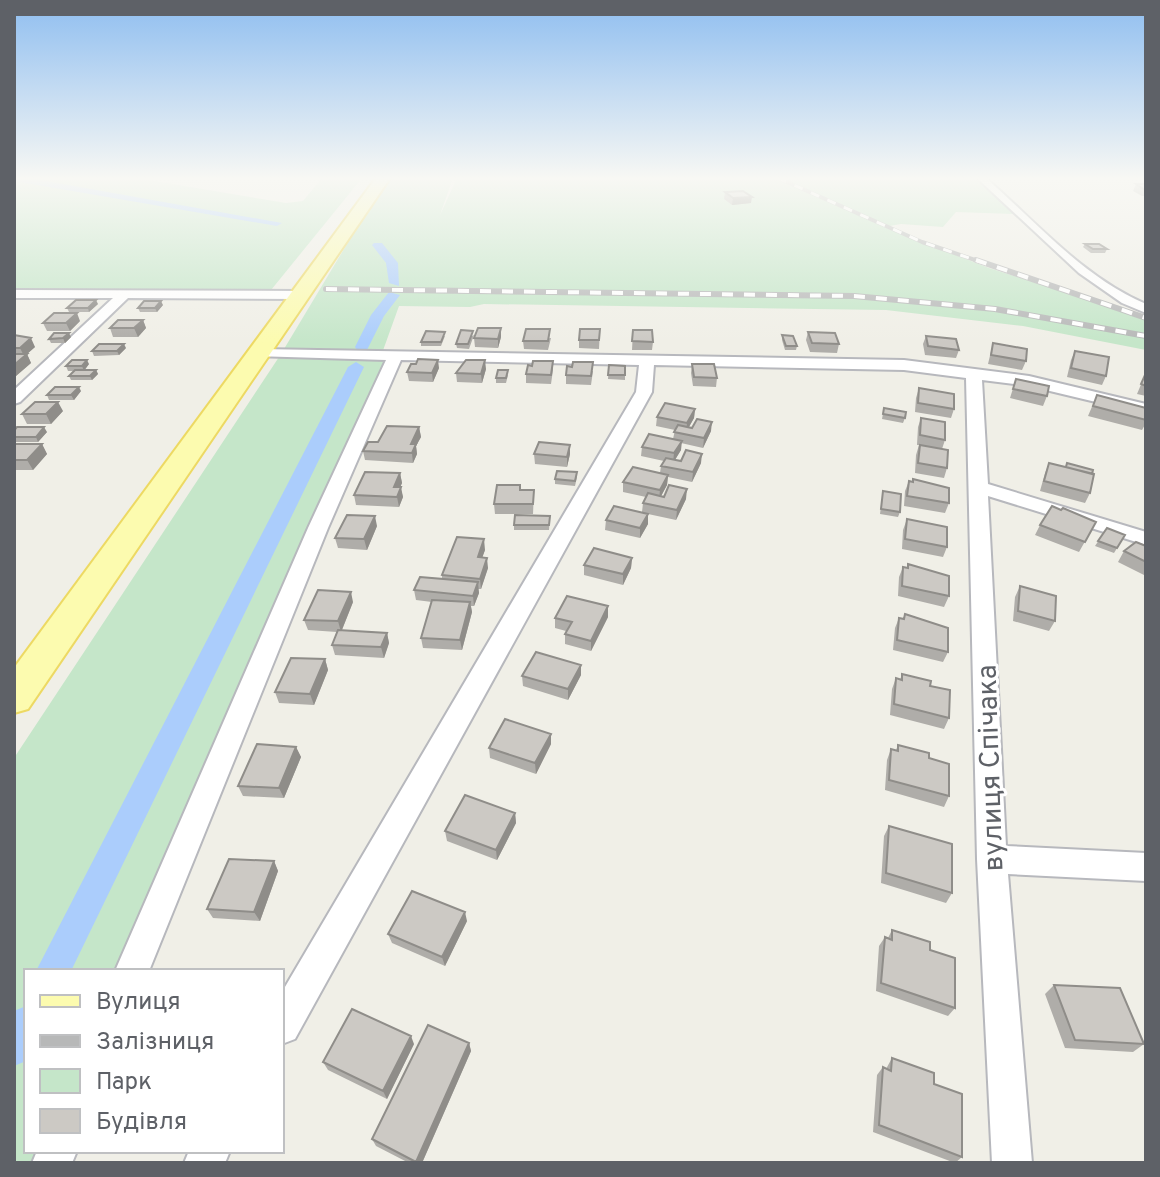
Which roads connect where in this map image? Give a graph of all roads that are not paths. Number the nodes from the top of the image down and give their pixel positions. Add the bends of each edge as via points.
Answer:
1 (344, 233) edge
2 (1042, 233) edge
3 (14, 294) edge
4 (125, 294) junction
5 (299, 295) junction
6 (1146, 309) edge
7 (259, 353) junction
8 (395, 357) junction
9 (647, 361) junction
10 (974, 372) junction
11 (14, 399) edge
12 (1146, 409) edge
13 (978, 487) junction
14 (1146, 539) edge
15 (14, 698) edge
16 (992, 859) junction
17 (1146, 867) edge
18 (133, 969) edge
19 (284, 1022) edge
20 (1012, 1163) edge

1 - 5 main road
2 - 6 street via 1090,276
3 - 4 street
4 - 5 street
4 - 11 street
5 - 7 main road
7 - 8 street
7 - 15 main road
8 - 9 street
8 - 18 street
9 - 10 street via 904,365
9 - 19 street via 644,392
10 - 12 street
10 - 13 street, вулиця Спічака
13 - 14 street
13 - 16 street, вулиця Спічака
16 - 17 street
16 - 20 street, вулиця Спічака

